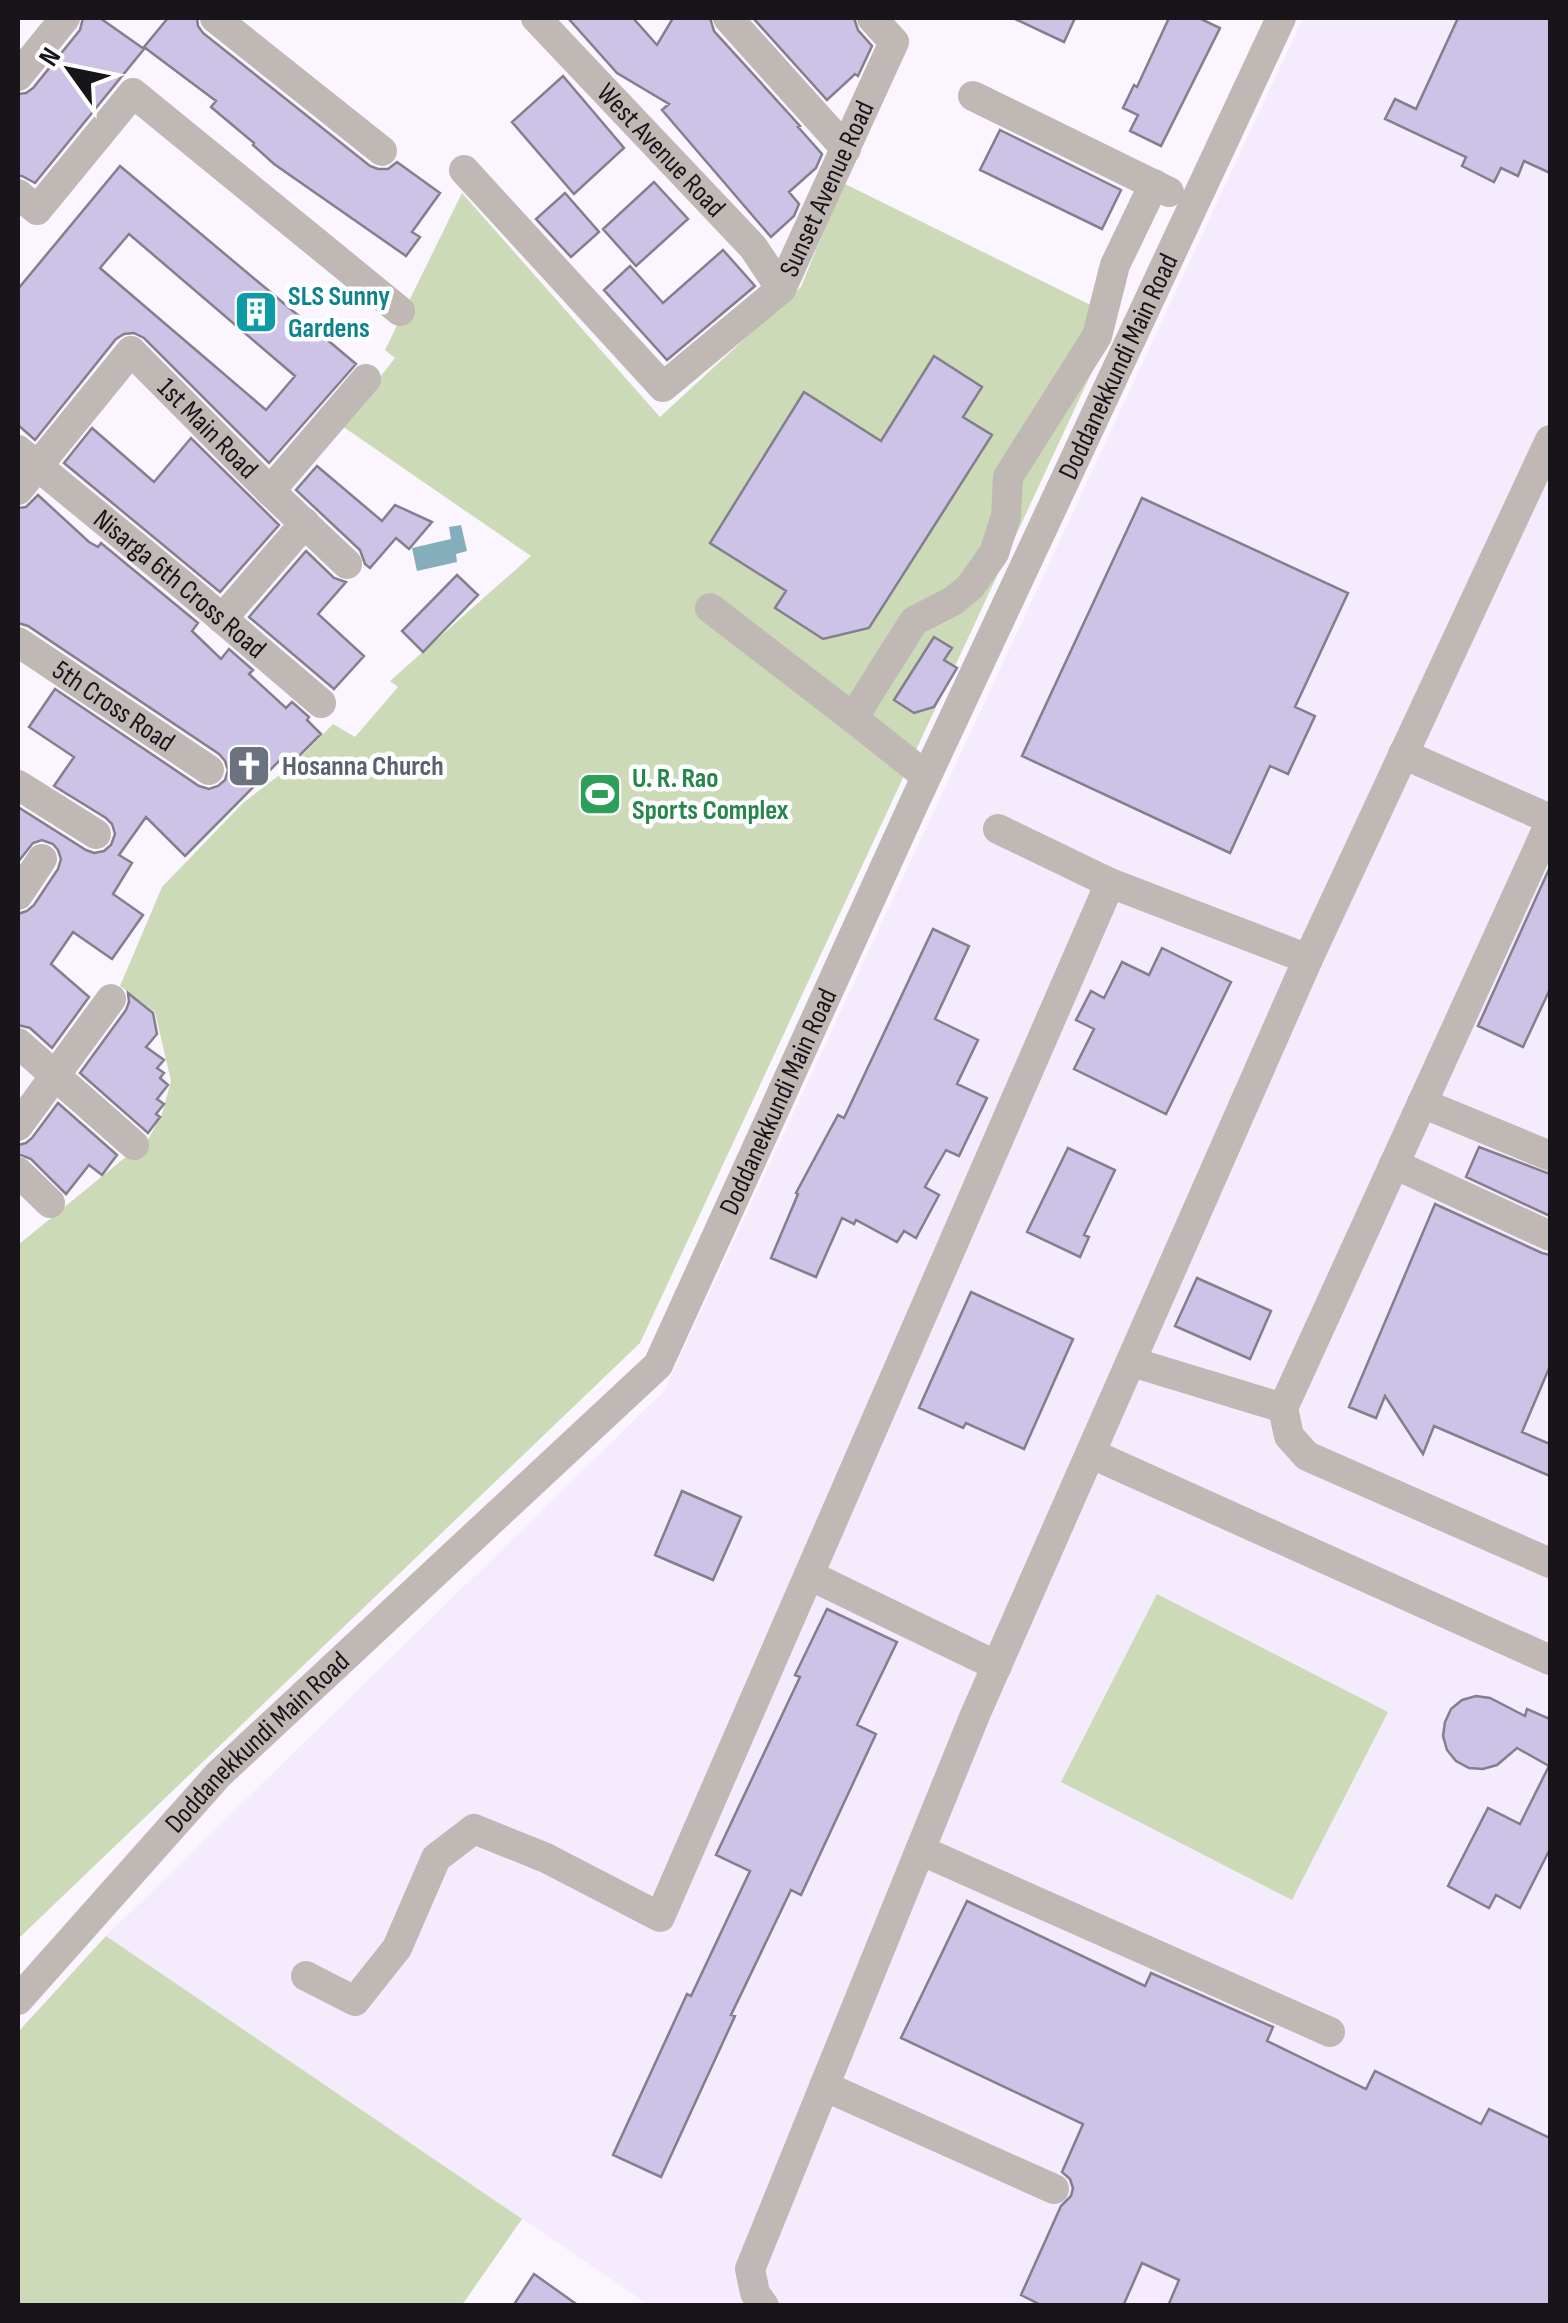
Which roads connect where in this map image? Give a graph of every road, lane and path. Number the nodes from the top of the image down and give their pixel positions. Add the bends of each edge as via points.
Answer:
1 (65, 18) edge
2 (215, 18) edge
3 (536, 18) edge
4 (728, 18) edge
5 (872, 18) edge
6 (1281, 18) edge
7 (18, 76) edge
8 (973, 96) dead end
9 (846, 149) junction
10 (382, 151) dead end
11 (464, 170) dead end
12 (1154, 184) junction
13 (27, 202) edge
14 (1194, 204) junction
15 (780, 289) junction
16 (400, 311) dead end
17 (366, 378) dead end
18 (1550, 440) edge
19 (24, 469) edge
20 (270, 491) junction
21 (305, 523) junction
22 (346, 564) dead end
23 (710, 608) dead end
24 (222, 619) junction
25 (18, 642) edge
26 (320, 703) dead end
27 (854, 718) junction
28 (1403, 754) junction
29 (209, 770) dead end
30 (926, 776) junction
31 (18, 784) edge
32 (1550, 821) edge
33 (998, 829) dead end
34 (96, 834) dead end
35 (42, 860) dead end
36 (1110, 883) junction
37 (18, 895) edge
38 (1308, 959) junction
39 (110, 1000) dead end
40 (18, 1043) edge
41 (56, 1076) junction
42 (1422, 1103) junction
43 (18, 1126) edge
44 (134, 1144) dead end
45 (1550, 1156) edge
46 (1394, 1164) junction
47 (18, 1172) edge
48 (50, 1204) dead end
49 (1550, 1236) edge
50 (1132, 1362) junction
51 (1283, 1408) junction
52 (1092, 1454) junction
53 (1550, 1563) edge
54 (809, 1574) junction
55 (1550, 1660) edge
56 (997, 1666) junction
57 (920, 1850) junction
58 (306, 1976) dead end
59 (18, 2000) edge
60 (1330, 2032) dead end
61 (824, 2086) junction
62 (1054, 2189) dead end
63 (764, 2306) edge

1 - 7 street
2 - 10 street
3 - 15 street, West Avenue Road via 752,248
4 - 9 street
5 - 9 street, Sunset Avenue Road via 894,42
6 - 14 street, Doddanekkundi Main Road
8 - 12 street
9 - 15 street, Sunset Avenue Road
11 - 15 street, Sunset Avenue Road via 663,387
12 - 14 street
12 - 27 street via 1115,266 1097,336 1008,477 1006,516 994,553 970,587 914,620
13 - 16 street via 134,93
14 - 30 street, Doddanekkundi Main Road
17 - 20 street, 1st Main Road
18 - 28 street
19 - 20 street, 1st Main Road via 131,351
19 - 24 street, Nisarga 6th Cross Road
20 - 21 street
21 - 22 street
21 - 24 street
23 - 27 street
24 - 26 street, Nisarga 6th Cross Road
25 - 29 street, 5th Cross Road
27 - 30 street
28 - 32 street
28 - 38 street
30 - 59 street, Doddanekkundi Main Road via 658,1366 218,1774
31 - 34 street
32 - 42 street
33 - 36 street
35 - 37 street
36 - 38 street
36 - 54 street
38 - 50 street
39 - 41 street
40 - 41 street
41 - 43 street
41 - 44 street
42 - 45 street
42 - 46 street
46 - 49 street
46 - 51 street
47 - 48 street
50 - 51 street
50 - 52 street
51 - 53 street via 1289,1436 1308,1456
52 - 55 street
52 - 56 street
54 - 56 street
54 - 58 street via 660,1917 474,1829 436,1858 397,1948 355,2001
56 - 57 street
57 - 60 street
57 - 61 street
61 - 62 street
61 - 63 street via 750,2270

